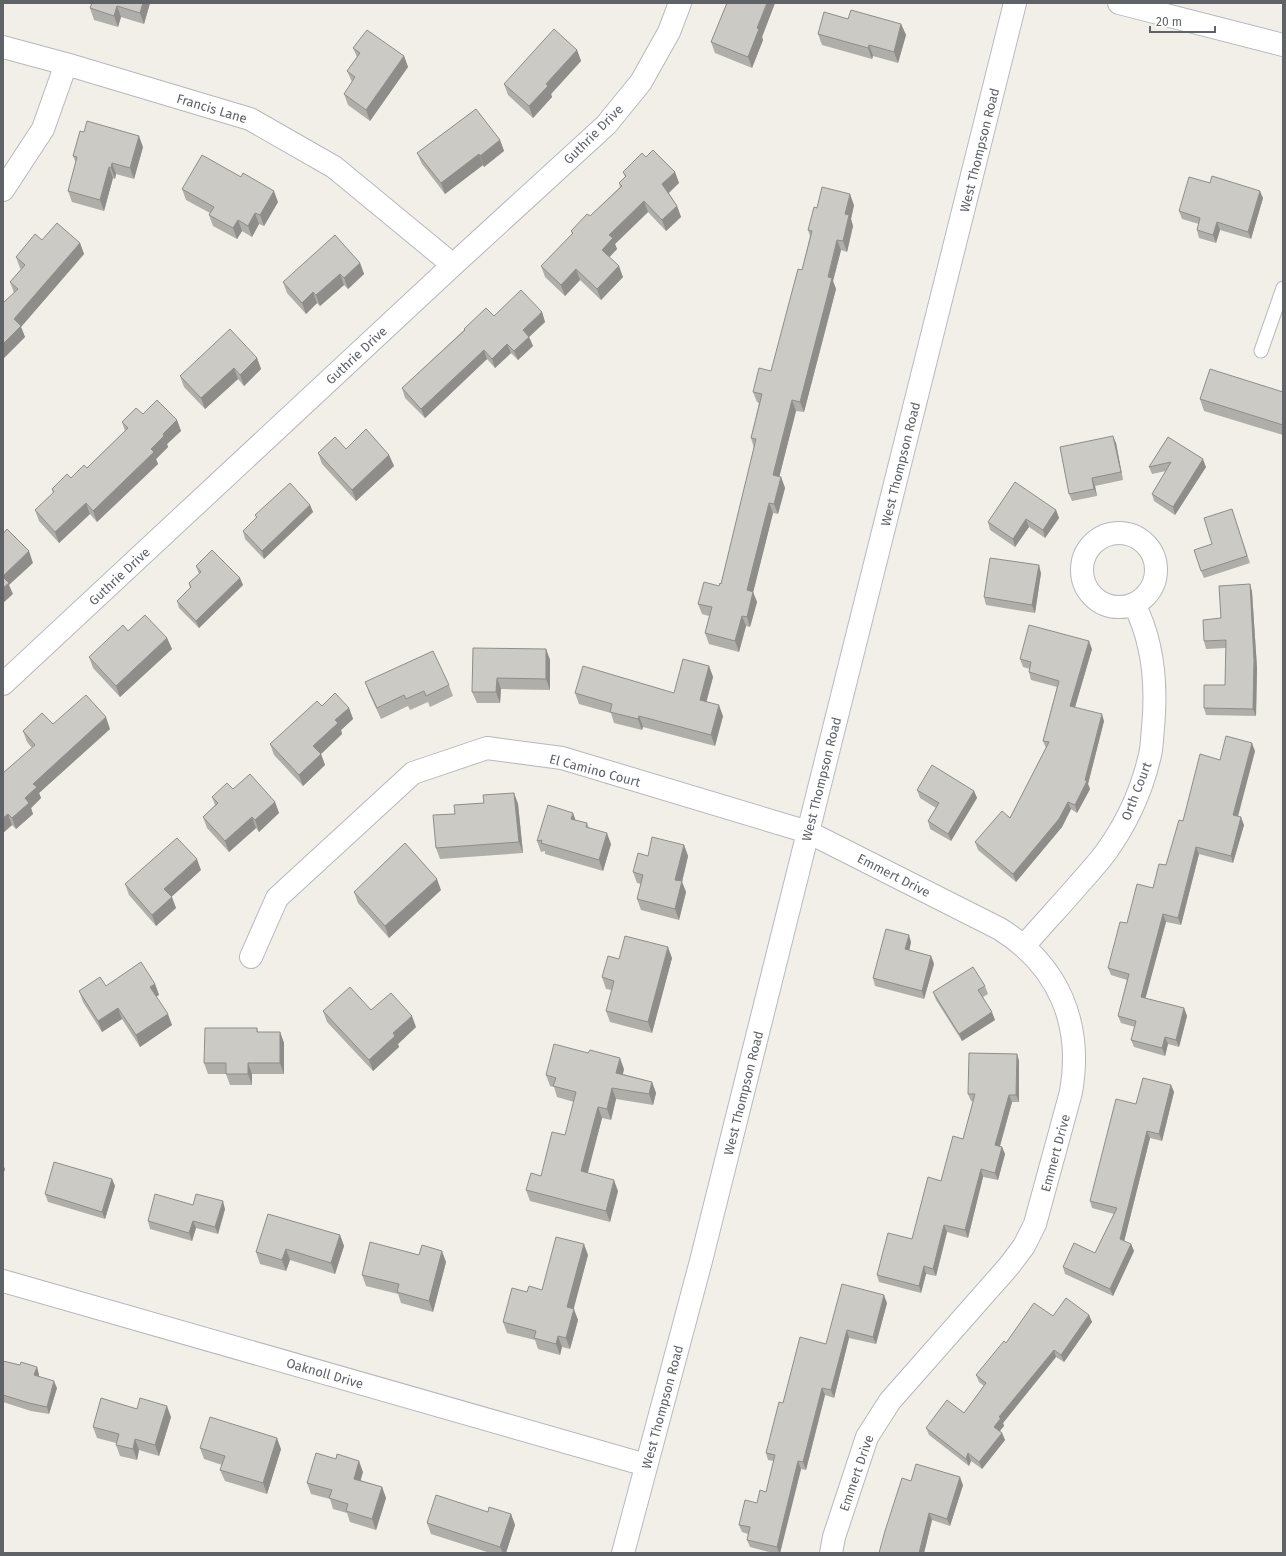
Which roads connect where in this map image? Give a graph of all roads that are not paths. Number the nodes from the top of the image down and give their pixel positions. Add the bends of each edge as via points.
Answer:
1 (680, 3) edge
2 (1015, 3) edge
3 (1119, 3) edge
4 (1283, 45) edge
5 (3, 47) edge
6 (66, 64) junction
7 (3, 190) edge
8 (453, 265) junction
9 (1283, 288) edge
10 (1261, 351) dead end
11 (1134, 604) dead end
12 (3, 684) edge
13 (808, 832) junction
14 (1024, 946) junction
15 (251, 957) dead end
16 (3, 1281) edge
17 (646, 1465) junction
18 (623, 1553) edge
19 (831, 1553) edge

1 - 8 street, Guthrie Drive via 669,32 641,82 606,125
2 - 13 street, West Thompson Road
3 - 4 street
5 - 6 street, Francis Lane
6 - 7 street via 42,129
6 - 8 street, Francis Lane via 250,119 334,167
8 - 12 street, Guthrie Drive
9 - 10 lane
11 - 14 street, Orth Court via 1144,626 1153,664 1155,704 1150,754 1142,782 1122,828 1106,853
13 - 14 street, Emmert Drive via 1000,929
13 - 15 street, El Camino Court via 562,758 487,748 413,774 277,898
13 - 17 street, West Thompson Road via 701,1261
14 - 19 street, Emmert Drive via 1048,974 1061,995 1074,1050 1071,1092 1037,1217 1031,1233 1009,1266 890,1401 877,1420 867,1437
16 - 17 street, Oaknoll Drive
17 - 18 street, West Thompson Road

